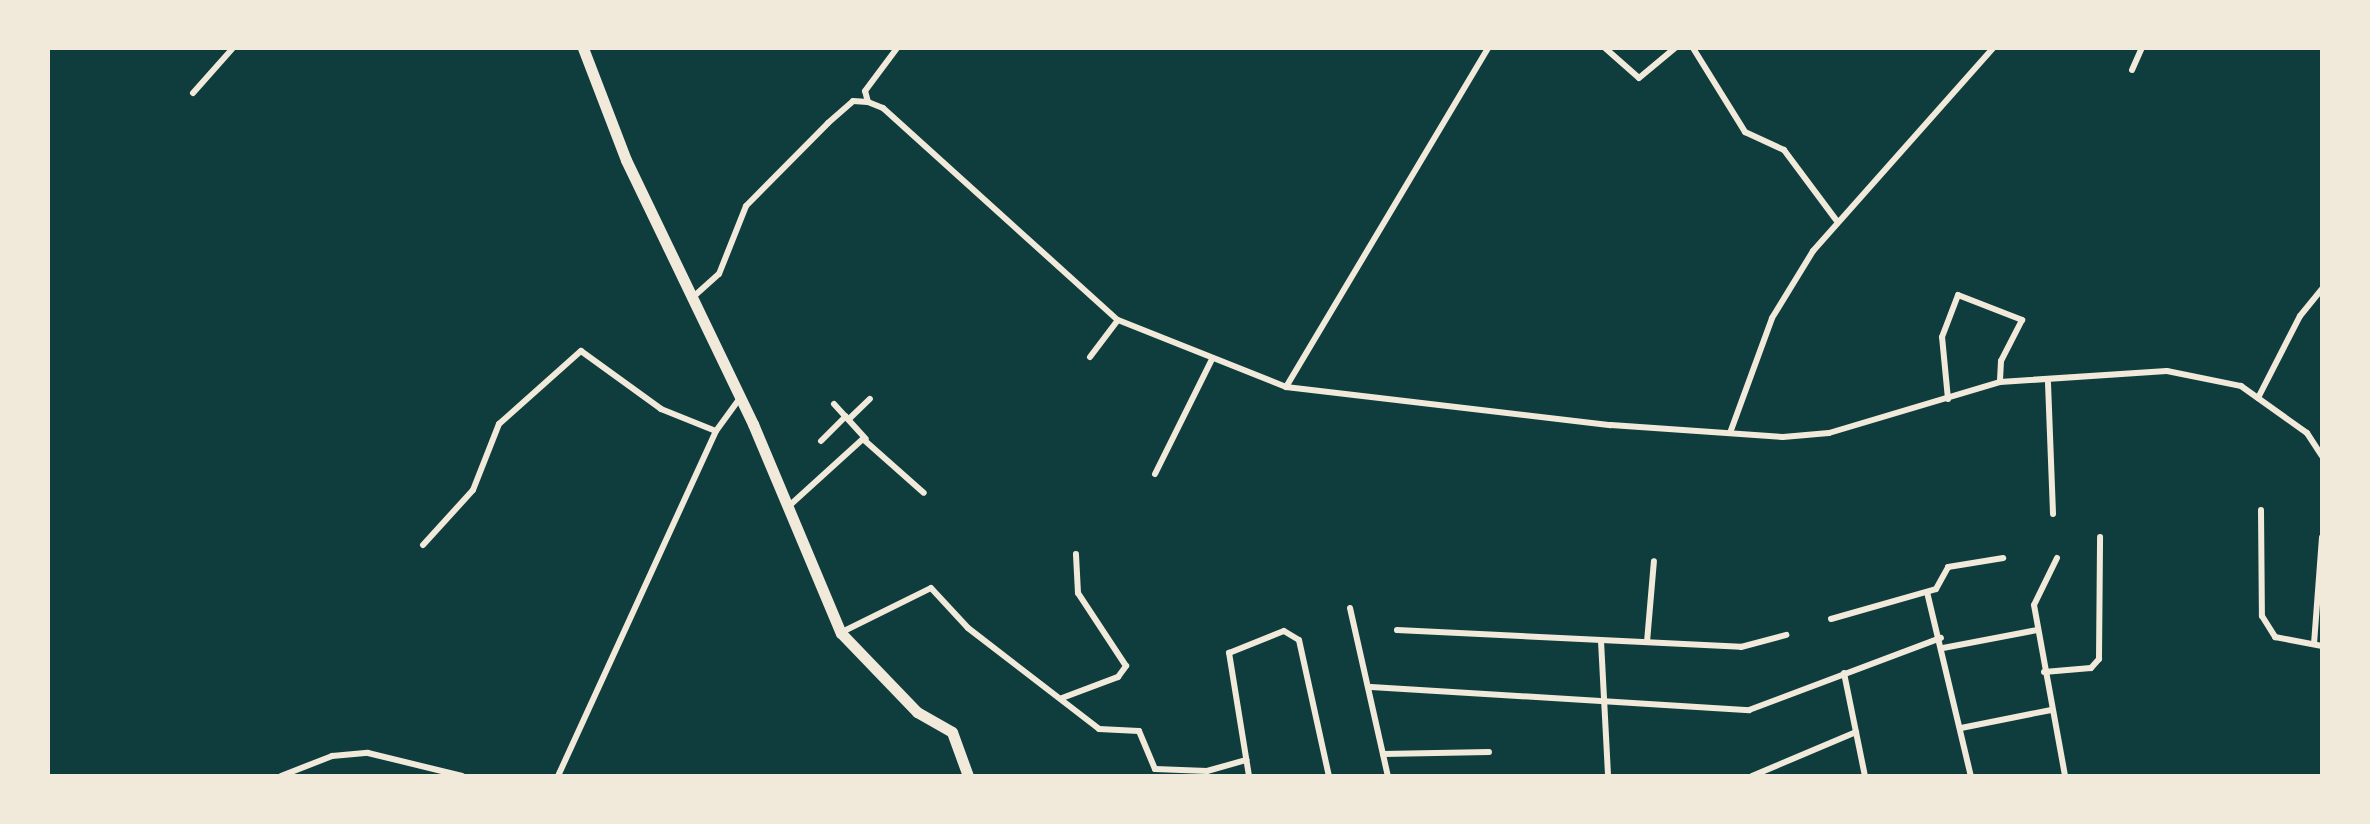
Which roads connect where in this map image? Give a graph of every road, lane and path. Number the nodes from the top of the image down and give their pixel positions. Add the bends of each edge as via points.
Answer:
1 (233, 48) edge
2 (583, 48) edge
3 (898, 48) edge
4 (1488, 48) edge
5 (1605, 48) edge
6 (1676, 48) edge
7 (1693, 48) edge
8 (1993, 48) edge
9 (2142, 48) edge
10 (2132, 70) dead end
11 (193, 93) dead end
12 (868, 102) junction
13 (1836, 220) junction
14 (2322, 289) edge
15 (690, 298) junction
16 (1118, 320) junction
17 (1090, 358) dead end
18 (1211, 362) junction
19 (2000, 382) junction
20 (2048, 383) junction
21 (1286, 388) junction
22 (740, 398) junction
23 (2258, 398) junction
24 (870, 399) dead end
25 (1948, 399) junction
26 (834, 404) dead end
27 (848, 417) junction
28 (716, 431) junction
29 (1730, 433) junction
30 (821, 440) dead end
31 (867, 440) junction
32 (2322, 456) edge
33 (1156, 474) dead end
34 (924, 493) dead end
35 (789, 506) junction
36 (2261, 510) dead end
37 (2053, 514) dead end
38 (2100, 537) dead end
39 (2322, 537) edge
40 (423, 545) dead end
41 (1076, 554) dead end
42 (2003, 558) dead end
43 (2057, 558) dead end
44 (1654, 561) dead end
45 (1927, 592) junction
46 (1350, 608) dead end
47 (1830, 619) dead end
48 (1397, 630) dead end
49 (2037, 630) junction
50 (841, 633) junction
51 (1786, 635) dead end
52 (1941, 638) junction
53 (1601, 641) junction
54 (1647, 642) junction
55 (2318, 645) edge
56 (1943, 648) junction
57 (1844, 672) junction
58 (2044, 672) junction
59 (1370, 686) junction
60 (1061, 698) junction
61 (1602, 705) junction
62 (2051, 710) junction
63 (1961, 728) junction
64 (1856, 732) junction
65 (1489, 752) dead end
66 (1384, 754) junction
67 (1246, 760) junction
68 (281, 776) edge
69 (462, 776) edge
70 (558, 776) edge
71 (968, 776) edge
72 (1249, 776) edge
73 (1328, 776) edge
74 (1388, 776) edge
75 (1608, 776) edge
76 (1752, 776) edge
77 (1865, 776) edge
78 (1971, 776) edge
79 (2063, 776) edge

1 - 11 street
2 - 15 highway
3 - 12 street via 865,90
4 - 21 street
5 - 6 street via 1639,78
7 - 13 street via 1745,132 1784,150
8 - 13 street
9 - 10 street
12 - 15 street via 853,101 746,206 718,274
12 - 16 street via 883,108
13 - 29 street via 1772,318
14 - 23 street via 2300,316
15 - 22 highway
16 - 17 street
16 - 18 street
18 - 21 street
18 - 33 street
19 - 20 street
19 - 25 street
19 - 25 street via 2002,361 2022,320 1958,296 1942,337
20 - 23 street via 2166,371 2230,382
20 - 37 street
21 - 29 street
22 - 28 street
22 - 35 highway
23 - 32 street via 2307,432
24 - 27 street
25 - 29 street via 1830,433
26 - 27 street
27 - 30 street
27 - 31 street
28 - 40 street via 661,409 580,351 499,424 473,490
28 - 70 street
31 - 34 street
31 - 35 street
35 - 50 highway
36 - 55 street via 2262,616 2275,637
38 - 58 street via 2100,659 2092,668
39 - 55 street
41 - 60 street via 1078,593 1126,668
42 - 45 street via 1946,568 1938,588
43 - 49 street via 2035,601
44 - 54 street
45 - 47 street
45 - 52 street
46 - 59 street
48 - 53 street
49 - 56 street
49 - 58 street
50 - 60 street via 931,588 968,628
50 - 71 highway via 918,712 952,732
51 - 54 street via 1740,647
52 - 56 street
52 - 57 street
53 - 54 street
53 - 61 street
56 - 63 street
57 - 61 street via 1754,709
57 - 64 street
58 - 62 street
59 - 61 street
59 - 66 street
60 - 67 street via 1102,730 1140,732 1155,769 1207,771
61 - 75 street
62 - 63 street
62 - 79 street
63 - 78 street
64 - 76 street
64 - 77 street
65 - 66 street
66 - 74 street
67 - 72 street
67 - 73 street via 1229,652 1240,643 1291,632 1299,640
68 - 69 street via 332,756 368,753

